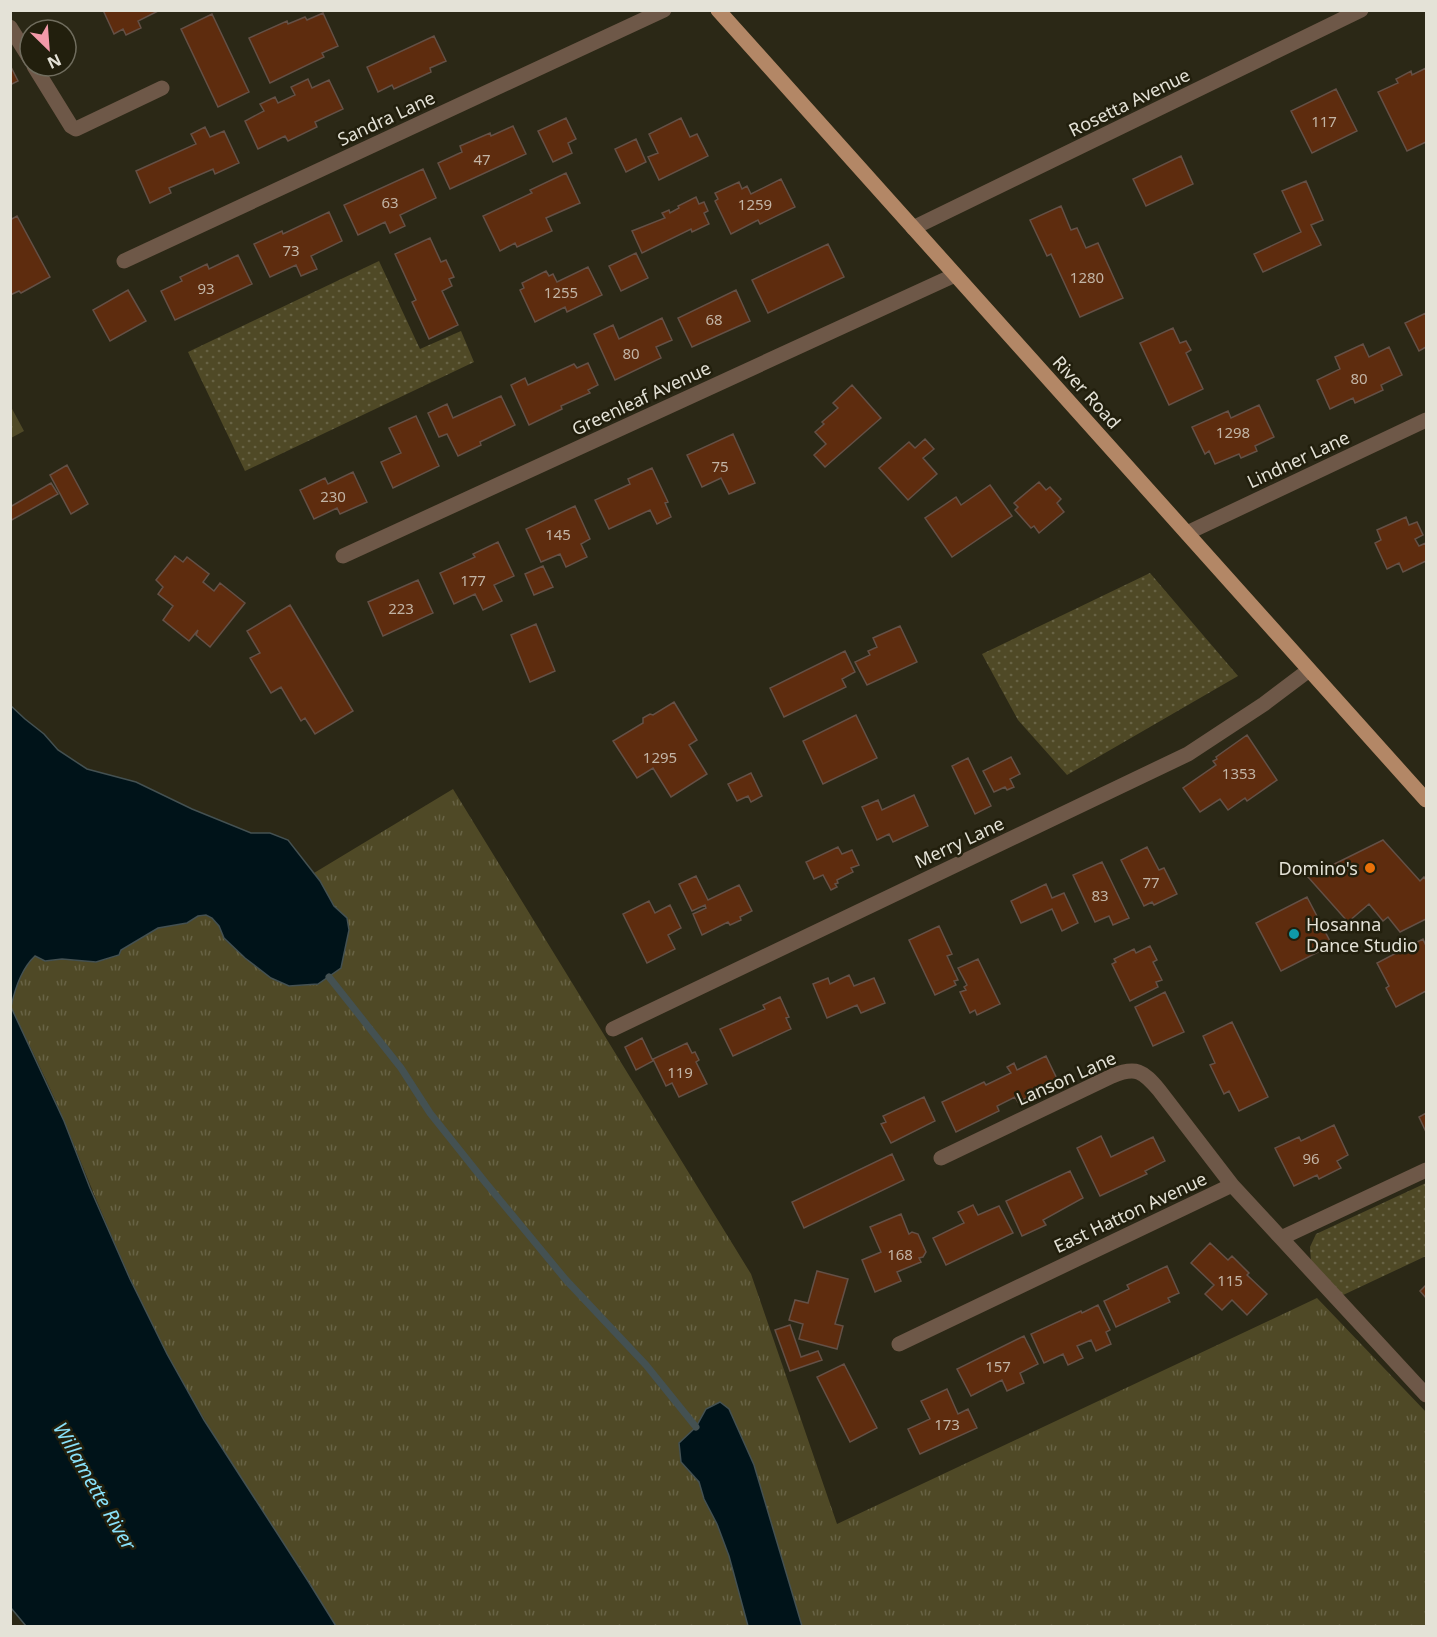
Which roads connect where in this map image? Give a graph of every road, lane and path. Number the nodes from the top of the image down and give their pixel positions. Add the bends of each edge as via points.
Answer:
1 (664, 10) edge
2 (718, 10) edge
3 (1362, 10) edge
4 (10, 27) edge
5 (18, 40) edge
6 (41, 78) edge
7 (162, 88) dead end
8 (913, 228) junction
9 (124, 261) dead end
10 (955, 275) junction
11 (1426, 420) edge
12 (1187, 533) junction
13 (343, 556) dead end
14 (1309, 670) junction
15 (1426, 800) edge
16 (613, 1029) dead end
17 (941, 1158) dead end
18 (1426, 1170) edge
19 (1232, 1185) junction
20 (1281, 1239) junction
21 (899, 1344) dead end
22 (1426, 1395) edge

1 - 9 street, Sandra Lane
2 - 8 main road, River Road
3 - 8 street, Rosetta Avenue
4 - 5 street
6 - 7 street via 76,129
8 - 10 main road, River Road
10 - 12 main road, River Road
10 - 13 street, Greenleaf Avenue
11 - 12 street, Lindner Lane
12 - 14 main road, River Road
14 - 15 main road, River Road
14 - 16 street, Merry Lane via 1188,754
17 - 19 street, Lanson Lane via 1112,1076 1137,1070 1159,1090
18 - 20 street
19 - 20 street, East Hatton Avenue
19 - 21 street, East Hatton Avenue
20 - 22 street, East Hatton Avenue

